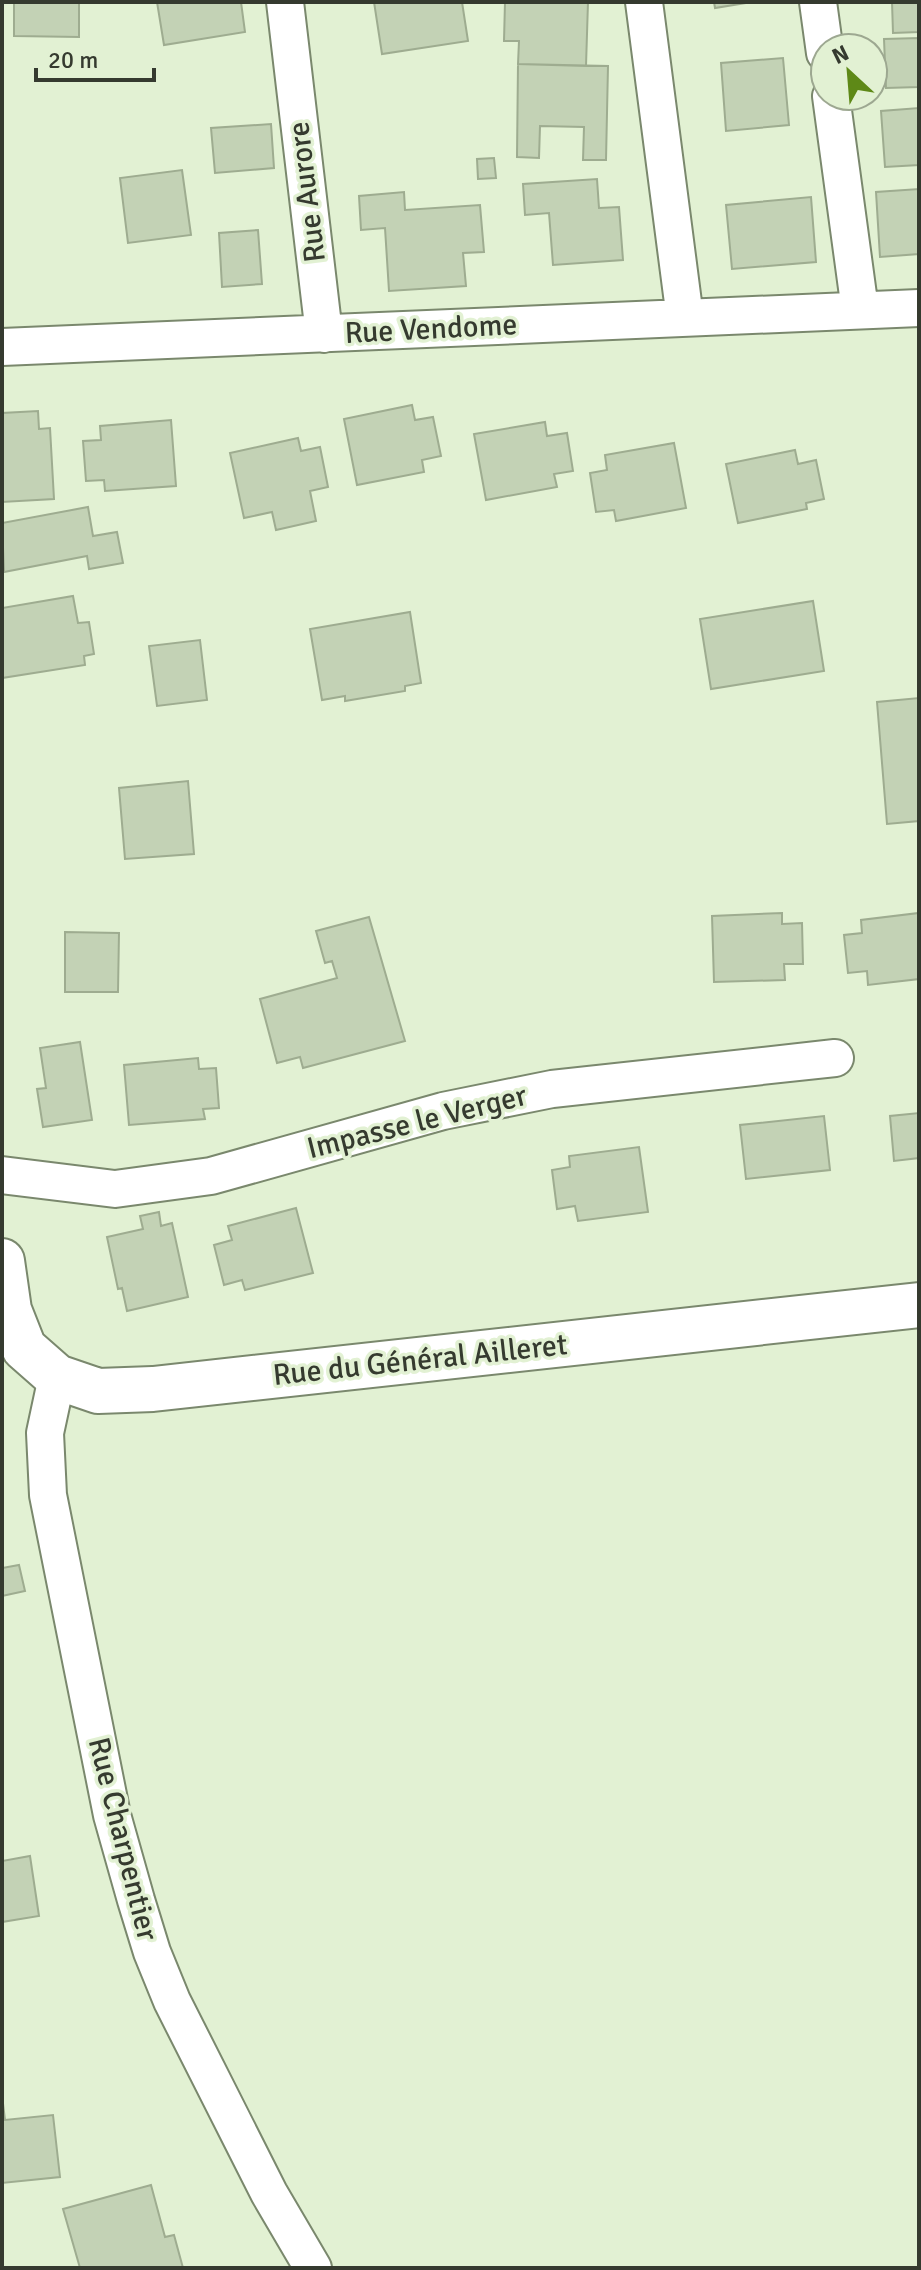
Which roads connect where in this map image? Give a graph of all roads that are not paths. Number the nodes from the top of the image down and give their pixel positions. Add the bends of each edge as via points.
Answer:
1 (285, 2) edge
2 (644, 2) edge
3 (818, 2) edge
4 (822, 32) edge
5 (833, 112) edge
6 (919, 308) edge
7 (860, 310) junction
8 (685, 318) junction
9 (324, 334) junction
10 (2, 347) edge
11 (835, 1058) dead end
12 (2, 1175) edge
13 (2, 1261) edge
14 (919, 1305) edge
15 (57, 1377) junction
16 (313, 2268) edge

1 - 9 street, Rue Aurore
2 - 8 street
3 - 4 street
5 - 7 street
6 - 7 street, Rue Vendome
7 - 8 street, Rue Vendome
8 - 9 street, Rue Vendome
9 - 10 street, Rue Vendome
11 - 12 street, Impasse le Verger via 552,1089 443,1111 211,1176 115,1189
13 - 15 main road, Rue du Général Ailleret via 9,1310 24,1348
14 - 15 main road, Rue du Général Ailleret via 153,1389 98,1391
15 - 16 street, Rue Charpentier via 45,1433 48,1495 112,1815 136,1900 172,2001

